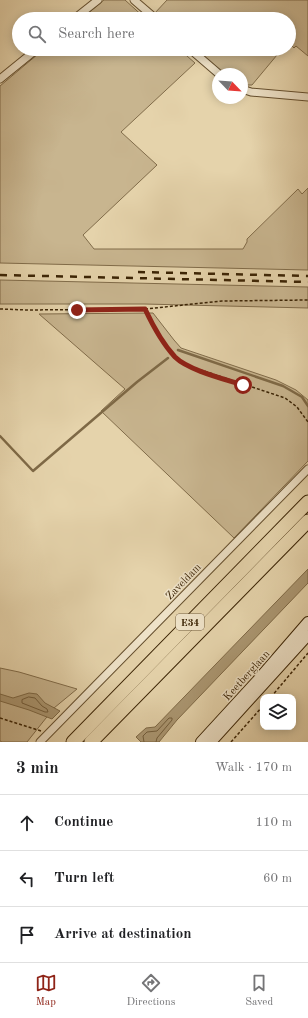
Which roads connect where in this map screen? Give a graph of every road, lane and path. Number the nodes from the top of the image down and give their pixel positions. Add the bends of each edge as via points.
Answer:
1 (98, 0) edge
2 (134, 0) edge
3 (83, 12) edge
4 (148, 12) edge
5 (29, 56) edge
6 (198, 56) edge
7 (212, 68) edge
8 (0, 80) edge
9 (248, 91) edge
10 (308, 97) edge
11 (308, 300) edge
12 (0, 309) edge
13 (145, 309) junction
14 (308, 422) edge
15 (308, 469) edge
16 (308, 502) edge
17 (308, 521) edge
18 (308, 622) edge
19 (308, 634) edge
20 (308, 653) edge
21 (274, 694) edge
22 (260, 709) edge
23 (0, 718) edge
24 (48, 734) junction
25 (40, 742) edge
26 (73, 742) edge
27 (91, 742) edge
28 (201, 742) edge
29 (211, 742) edge
30 (232, 742) edge

1 - 3 street
2 - 4 street
5 - 8 street
6 - 7 street
9 - 10 street
11 - 13 path via 222,301
12 - 13 path
13 - 14 path via 156,331 175,357 188,366 285,398 297,407
15 - 24 street, Zaveldam
16 - 26 highway, E34
17 - 27 highway, E34
18 - 28 main road, Keetberglaan
19 - 29 main road, Keetberglaan
20 - 21 path
22 - 30 path
23 - 24 path
24 - 25 street, Zaveldam

